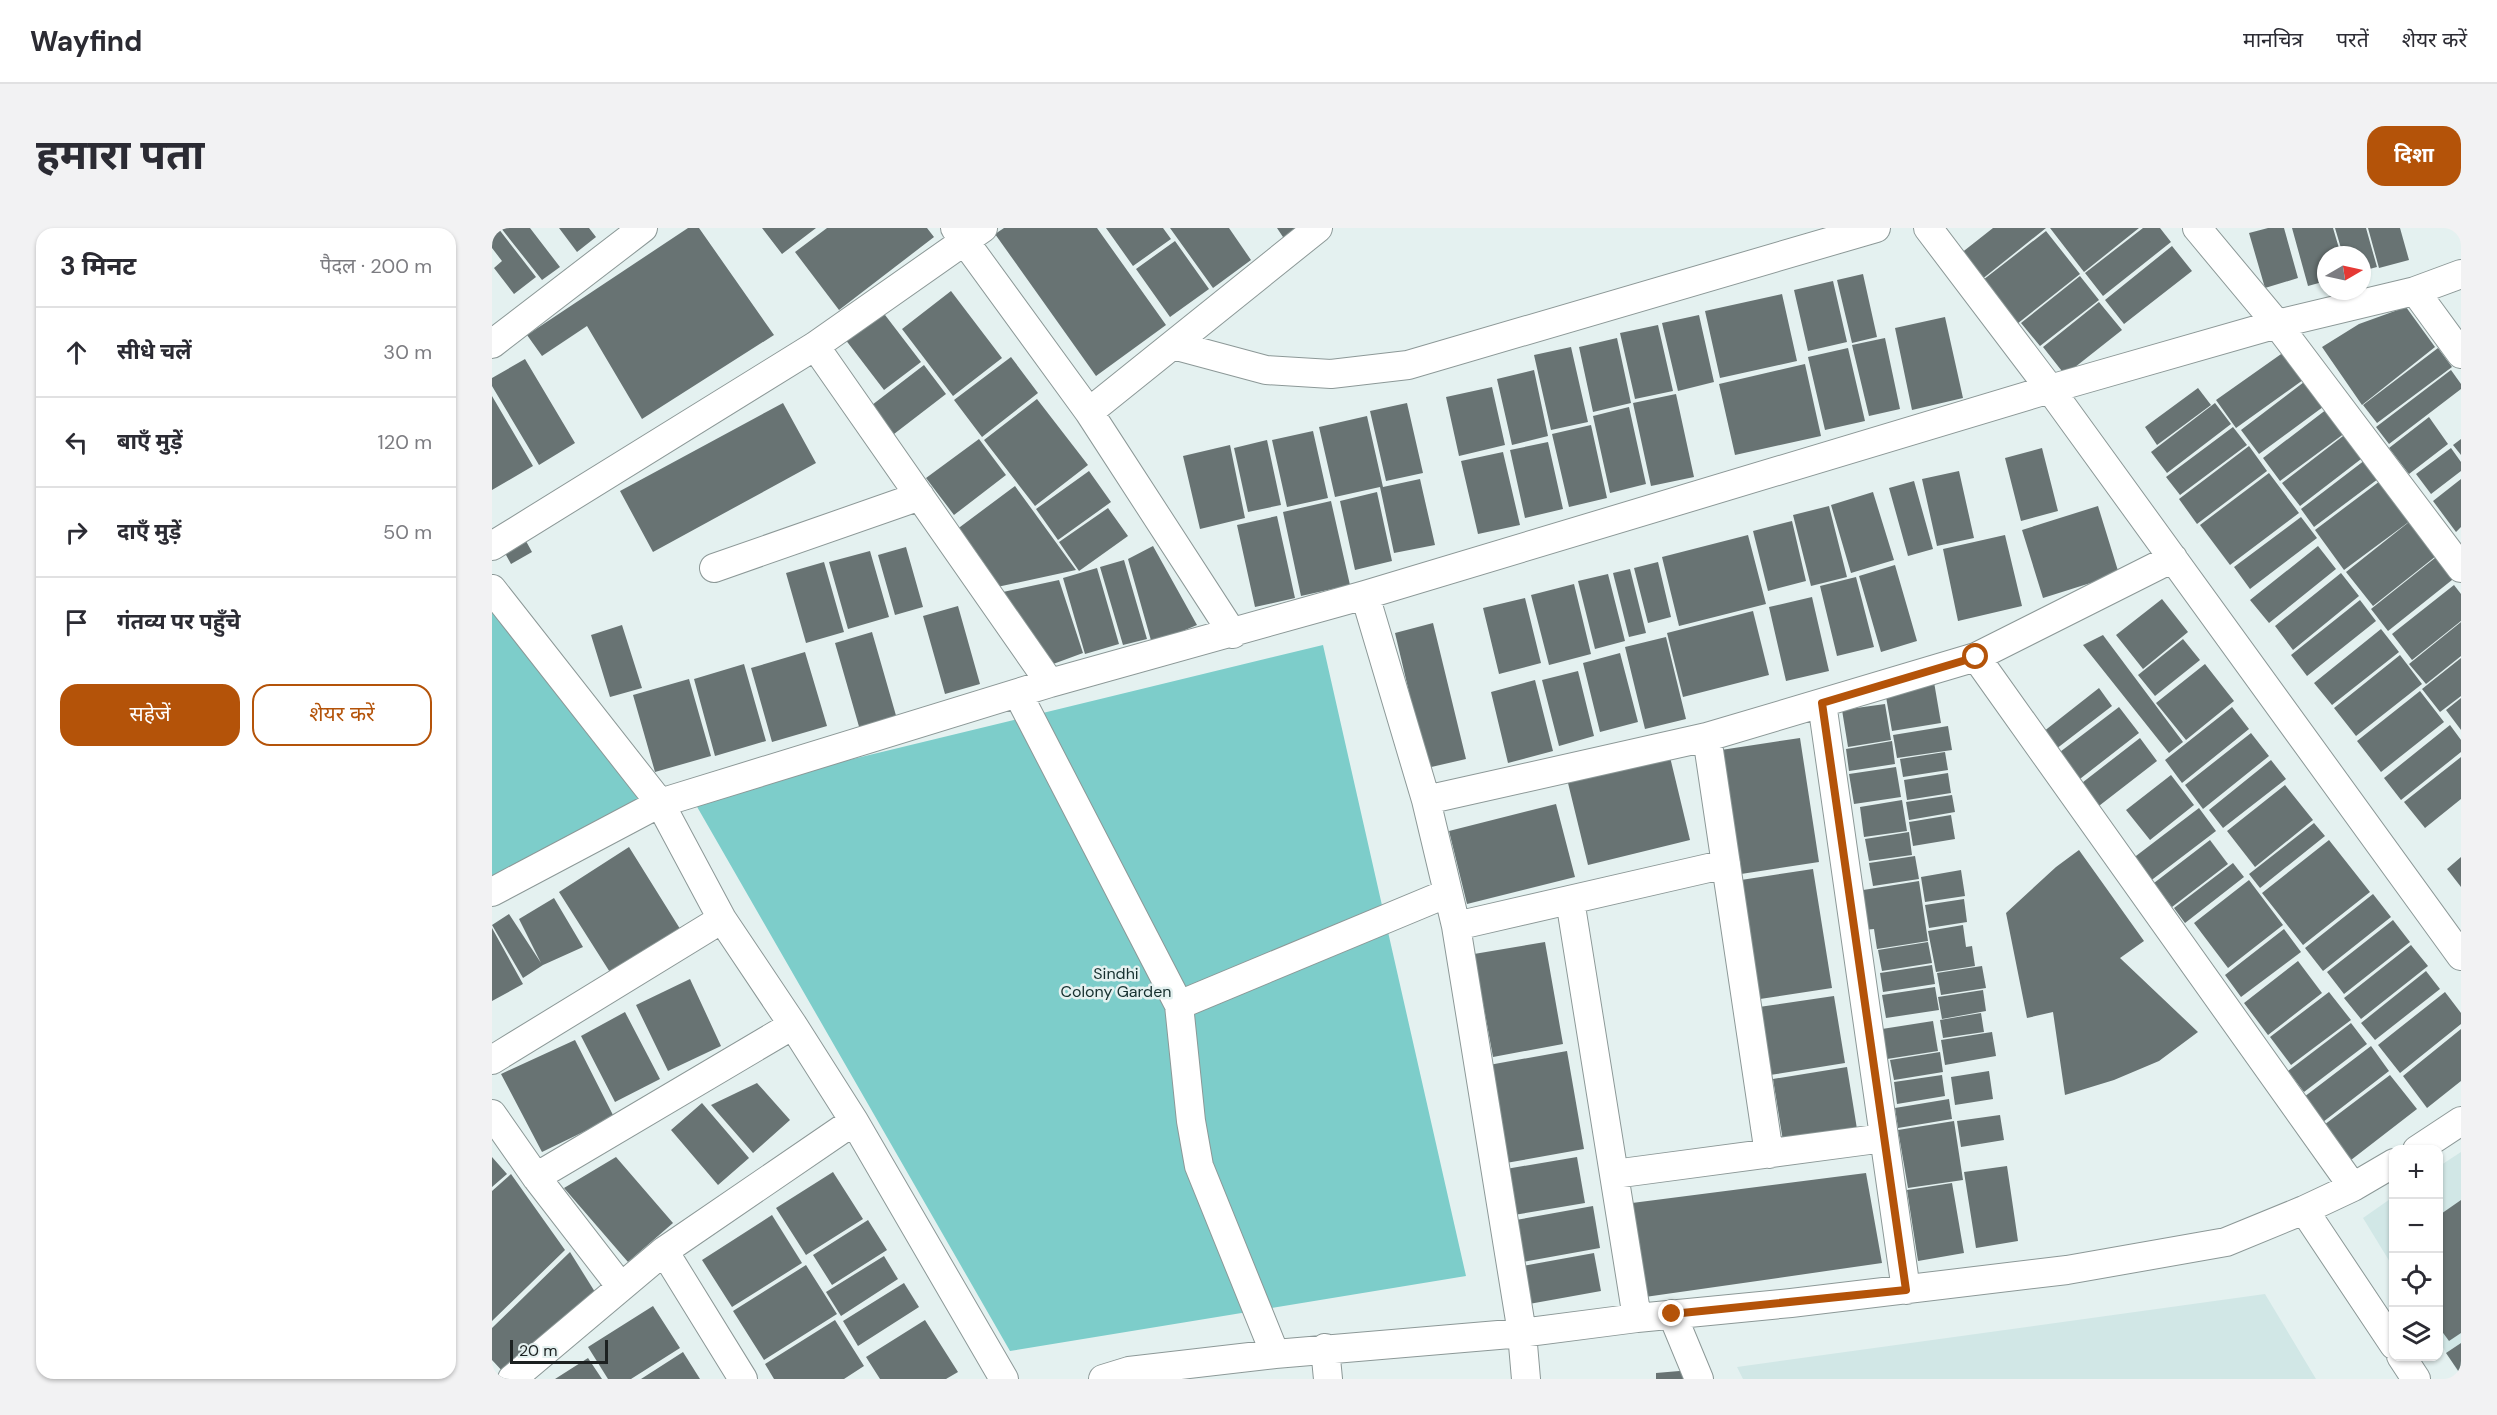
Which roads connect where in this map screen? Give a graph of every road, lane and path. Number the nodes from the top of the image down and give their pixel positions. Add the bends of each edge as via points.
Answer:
1 (643, 228) edge
2 (1318, 228) edge
3 (1876, 228) edge
4 (1928, 228) edge
5 (2198, 228) edge
6 (968, 232) edge
7 (2461, 274) edge
8 (2415, 291) junction
9 (2277, 324) junction
10 (492, 344) edge
11 (1173, 345) junction
12 (815, 346) junction
13 (2461, 354) edge
14 (2050, 389) junction
15 (1089, 412) junction
16 (920, 496) junction
17 (492, 546) edge
18 (2173, 558) junction
19 (714, 567) dead end
20 (2461, 568) edge
21 (492, 589) edge
22 (1365, 595) junction
23 (1233, 634) junction
24 (1976, 657) junction
25 (1050, 683) junction
26 (1018, 694) junction
27 (1822, 703) junction
28 (1707, 737) junction
29 (1426, 800) junction
30 (660, 803) junction
31 (1726, 864) junction
32 (492, 892) edge
33 (1448, 893) junction
34 (1570, 900) junction
35 (722, 919) junction
36 (1456, 926) junction
37 (2461, 956) edge
38 (1179, 1005) junction
39 (793, 1025) junction
40 (492, 1060) edge
41 (492, 1114) edge
42 (2461, 1121) edge
43 (854, 1122) junction
44 (1884, 1138) junction
45 (2423, 1145) edge
46 (1769, 1154) junction
47 (2389, 1166) edge
48 (1614, 1174) junction
49 (536, 1177) junction
50 (2352, 1187) junction
51 (2304, 1210) junction
52 (664, 1251) junction
53 (621, 1287) junction
54 (1906, 1290) junction
55 (1672, 1314) junction
56 (1637, 1318) junction
57 (1522, 1333) junction
58 (2389, 1338) edge
59 (1325, 1348) junction
60 (1275, 1353) junction
61 (2404, 1361) edge
62 (1121, 1376) edge
63 (512, 1379) edge
64 (743, 1379) edge
65 (1004, 1379) edge
66 (1328, 1379) edge
67 (1526, 1379) edge
68 (1699, 1379) edge
69 (2416, 1379) edge

1 - 10 street
2 - 11 street
3 - 11 street via 1408,364 1330,374 1266,370
4 - 14 street
5 - 9 street
6 - 12 street
6 - 15 street
7 - 8 street
8 - 9 street
8 - 13 street
9 - 14 street
9 - 20 street
11 - 15 street
12 - 16 street
12 - 17 street
14 - 18 street
14 - 22 street
15 - 23 street
16 - 19 street
16 - 25 street
18 - 24 street
18 - 37 street
21 - 30 street
22 - 23 street
22 - 29 street
23 - 25 street
24 - 27 street
24 - 50 street
25 - 26 street
26 - 30 street
26 - 38 street
27 - 28 street
27 - 44 street
28 - 29 street
28 - 31 street
29 - 33 street
30 - 32 street
30 - 35 street
31 - 34 street
31 - 46 street
33 - 36 street
33 - 38 street
34 - 36 street
34 - 48 street
35 - 39 street
35 - 40 street
36 - 57 street
38 - 60 street via 1199,1166
39 - 43 street
39 - 49 street
41 - 49 street
42 - 45 street
43 - 52 street
43 - 65 street
44 - 46 street
44 - 54 street
46 - 48 street
47 - 50 street
48 - 56 street
49 - 53 street
50 - 51 street
51 - 54 street via 2226,1242 2067,1270
51 - 58 street
52 - 53 street
52 - 64 street
53 - 63 street
54 - 55 street
55 - 56 street
55 - 68 street
56 - 57 street
57 - 59 street
57 - 67 street
59 - 60 street
59 - 66 street
60 - 62 street
61 - 69 street

